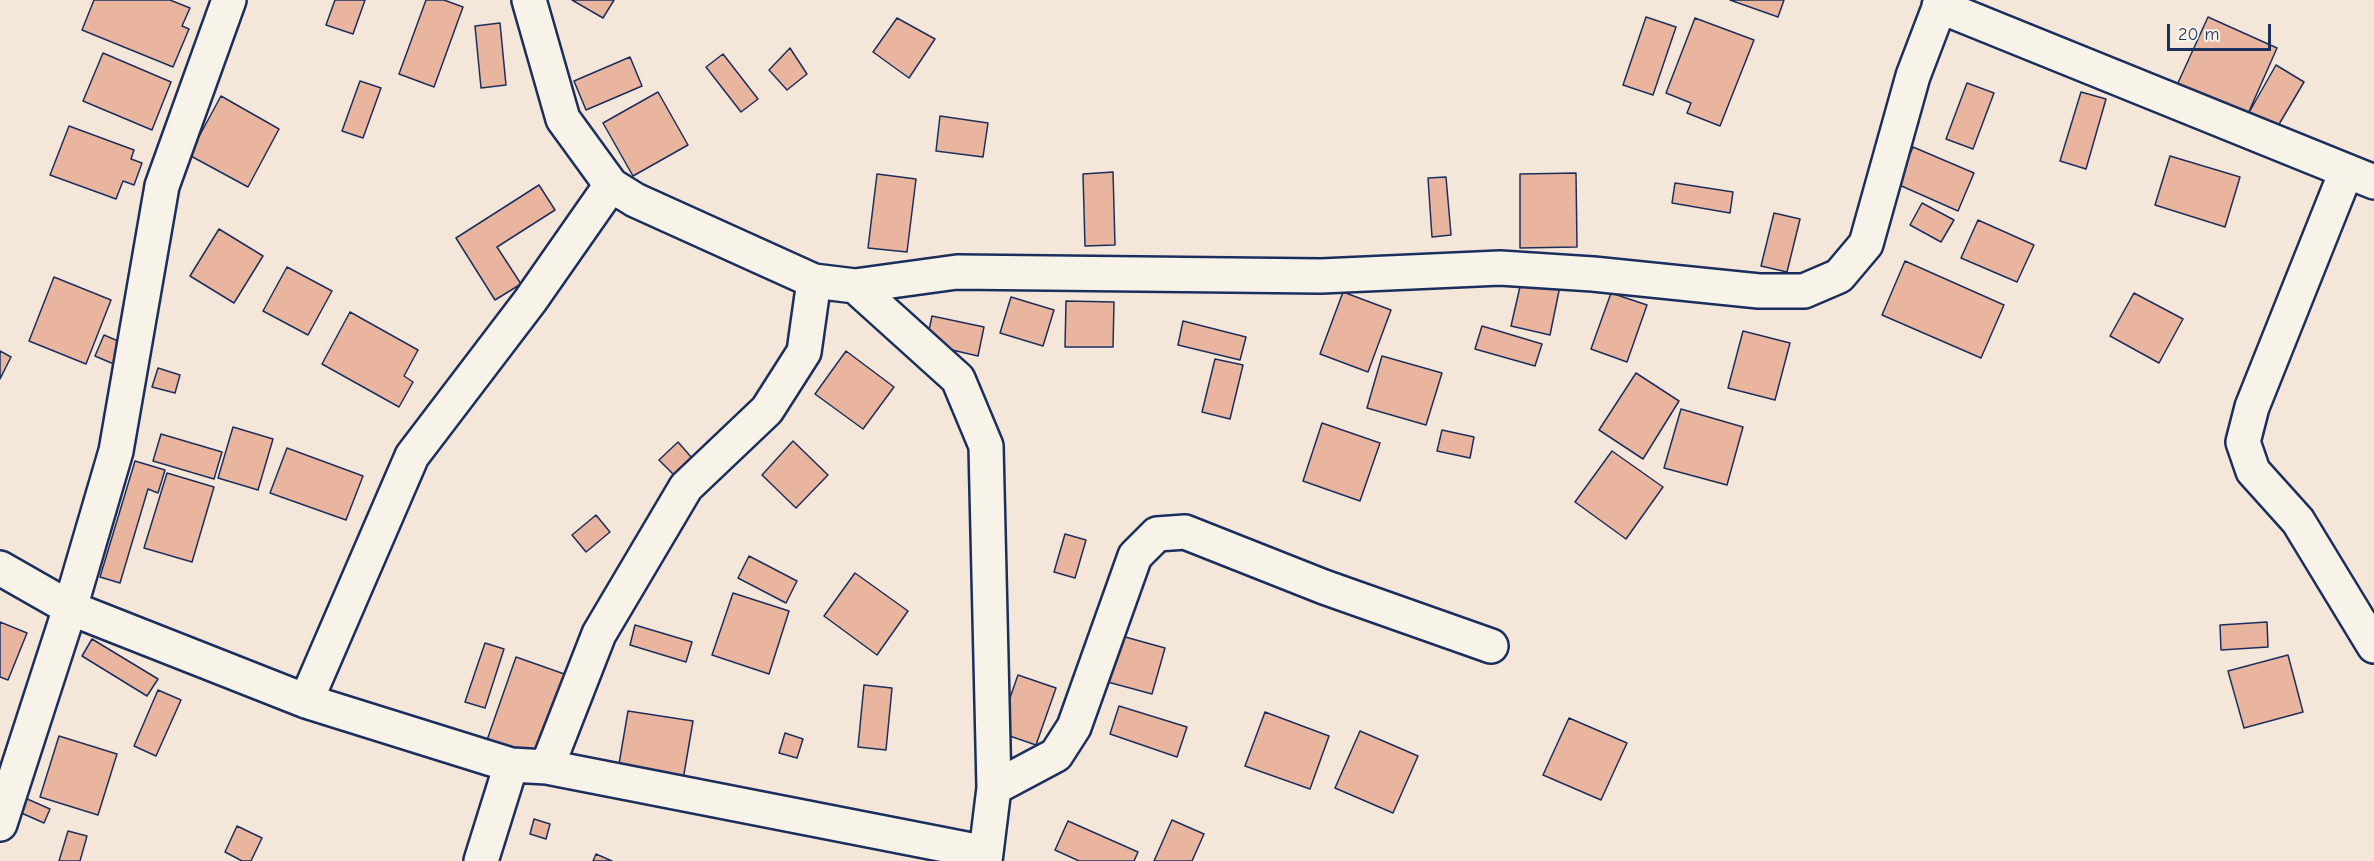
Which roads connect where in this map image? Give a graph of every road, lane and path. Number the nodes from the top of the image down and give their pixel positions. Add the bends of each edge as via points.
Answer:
1 (229, 0) edge
2 (529, 0) edge
3 (1941, 3) edge
4 (2360, 177) edge
5 (611, 184) junction
6 (814, 281) junction
7 (855, 286) junction
8 (0, 568) edge
9 (70, 608) junction
10 (1491, 646) dead end
11 (2374, 646) edge
12 (306, 701) junction
13 (511, 765) junction
14 (547, 767) junction
15 (994, 788) junction
16 (0, 824) edge
17 (986, 857) edge
18 (481, 861) edge

1 - 9 street via 162,186 116,451
2 - 5 street via 563,119
3 - 4 street
3 - 7 street via 1913,76 1866,244 1839,276 1804,291 1759,291 1500,268 1321,276 957,272
4 - 11 street via 2252,407 2243,442 2253,471 2298,521
5 - 6 street via 635,200
5 - 12 street via 530,301 412,456
6 - 7 street
6 - 14 street via 804,352 767,410 686,487 599,634
7 - 15 street via 958,379 986,446
8 - 9 street
9 - 12 street
9 - 16 street
10 - 15 street via 1324,587 1185,532 1158,534 1134,556 1074,727 1056,754
12 - 13 street
13 - 14 street
13 - 18 street
14 - 17 street
15 - 17 street

